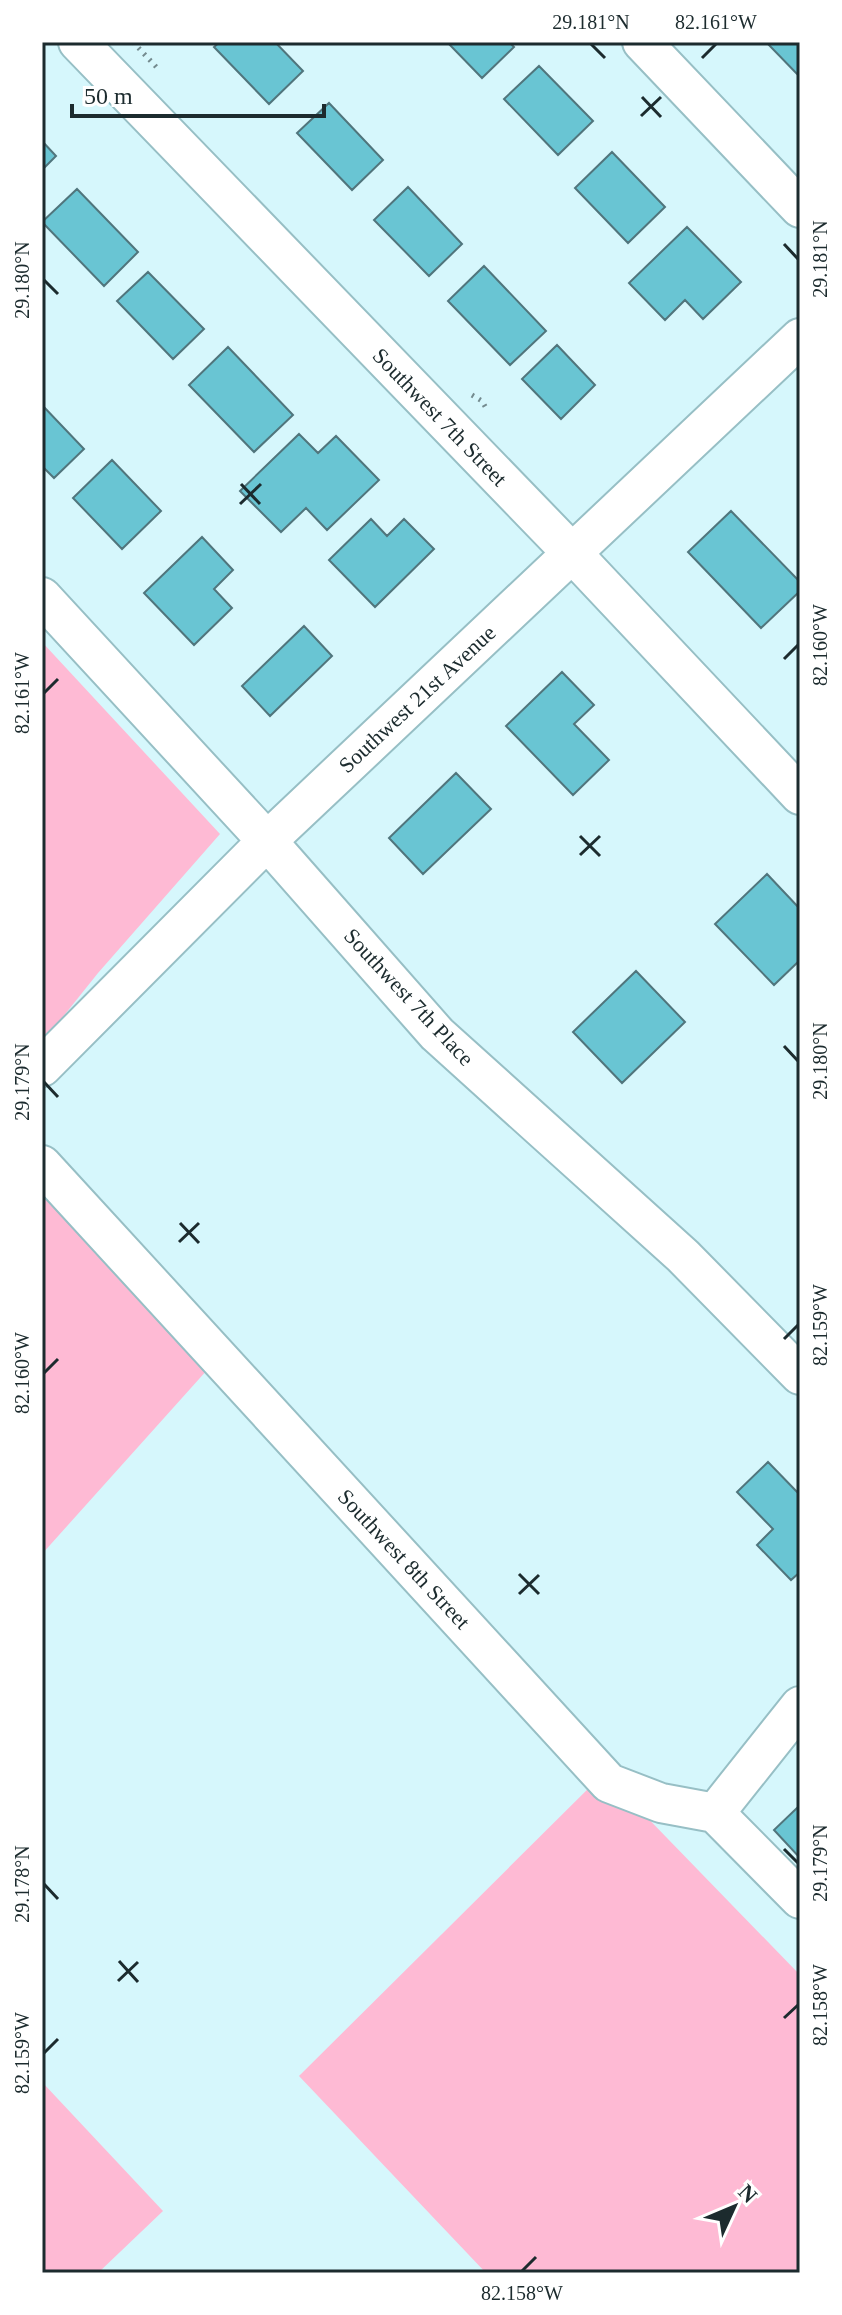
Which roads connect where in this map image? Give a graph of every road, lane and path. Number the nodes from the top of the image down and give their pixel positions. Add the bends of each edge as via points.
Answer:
1 (78, 42) edge
2 (642, 42) edge
3 (800, 208) edge
4 (800, 338) edge
5 (572, 553) junction
6 (42, 597) edge
7 (800, 795) edge
8 (267, 841) junction
9 (42, 1067) edge
10 (42, 1165) edge
11 (800, 1375) edge
12 (800, 1706) edge
13 (715, 1813) junction
14 (800, 1899) edge

1 - 5 street, Southwest 7th Street
2 - 3 street
4 - 5 street, Southwest 21st Avenue
5 - 7 street, Southwest 7th Street
5 - 8 street, Southwest 21st Avenue
6 - 8 street, Southwest 7th Place
8 - 9 street, Southwest 21st Avenue
8 - 11 street, Southwest 7th Place via 437,1034 683,1256
10 - 13 street, Southwest 8th Street via 609,1783 661,1803
12 - 13 street
13 - 14 street

